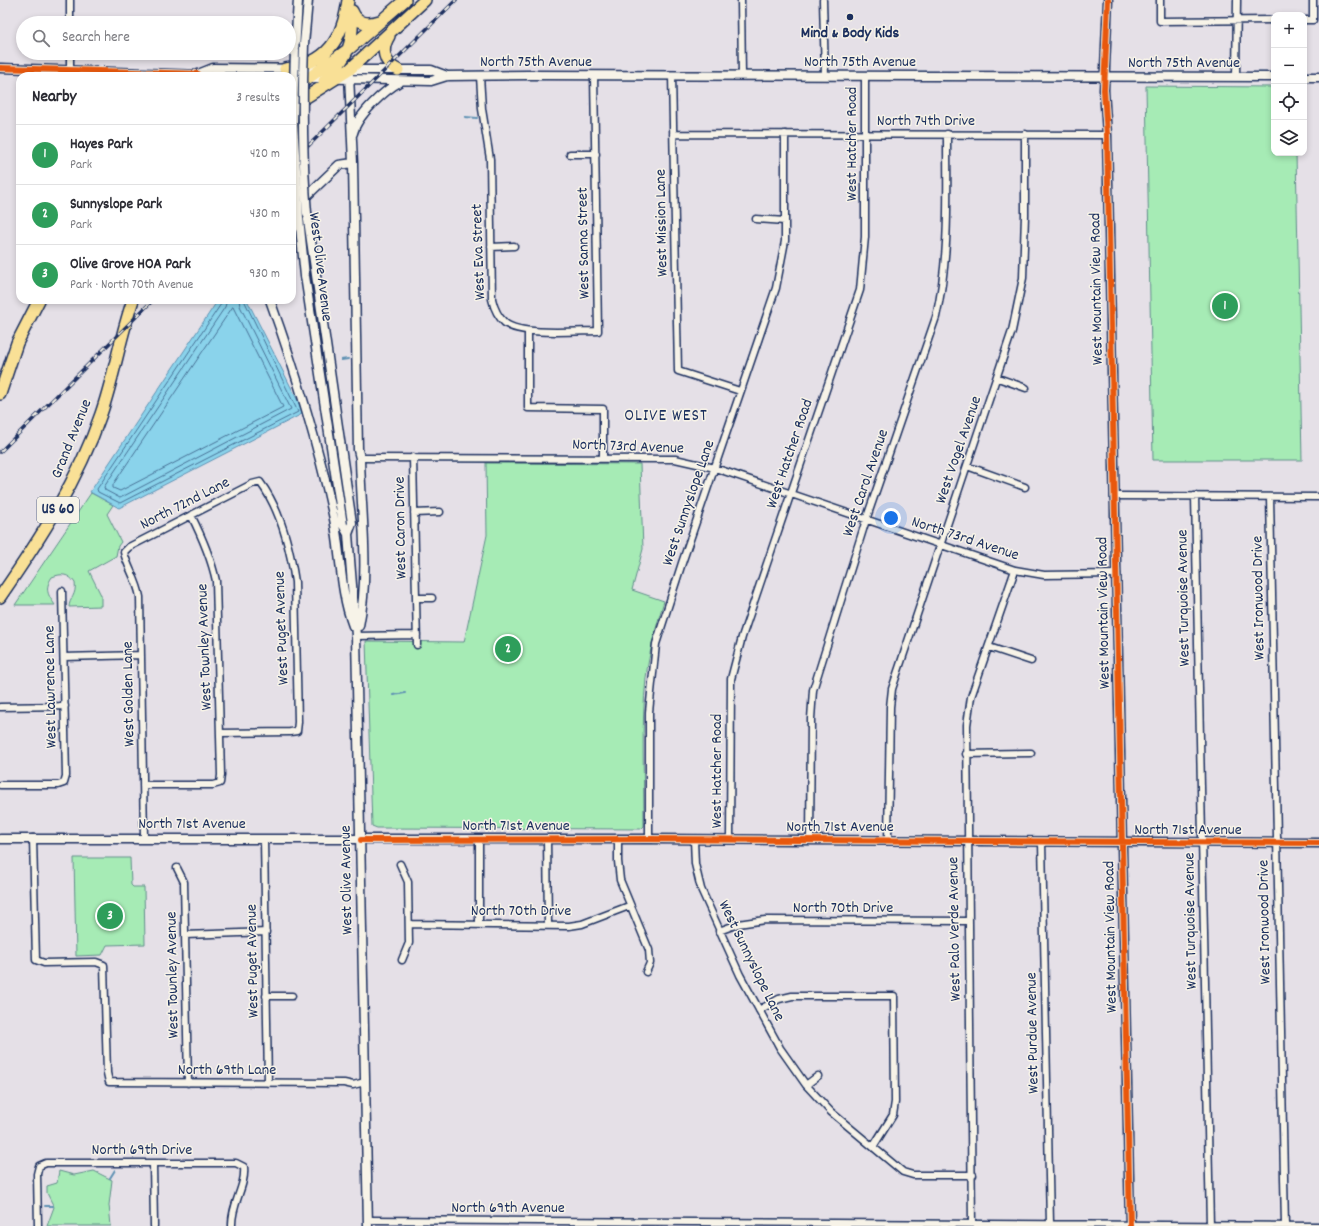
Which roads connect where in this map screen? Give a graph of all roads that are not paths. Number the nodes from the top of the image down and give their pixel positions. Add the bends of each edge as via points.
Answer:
1 (70, 0) edge
2 (298, 0) edge
3 (308, 0) edge
4 (405, 0) edge
5 (425, 0) edge
6 (740, 0) edge
7 (823, 0) edge
8 (1108, 0) edge
9 (1160, 0) edge
10 (1237, 0) edge
11 (1313, 0) edge
12 (350, 4) edge
13 (70, 16) edge
14 (385, 19) junction
15 (1237, 20) junction
16 (1271, 20) edge
17 (1307, 20) edge
18 (296, 33) edge
19 (390, 33) junction
20 (359, 40) junction
21 (350, 48) junction
22 (70, 60) edge
23 (295, 60) edge
24 (0, 68) edge
25 (285, 68) junction
26 (70, 70) junction
27 (123, 72) edge
28 (206, 72) edge
29 (294, 72) edge
30 (330, 74) junction
31 (349, 74) junction
32 (400, 75) junction
33 (594, 75) junction
34 (672, 75) junction
35 (480, 76) junction
36 (742, 76) junction
37 (825, 76) junction
38 (865, 76) junction
39 (1104, 76) junction
40 (1236, 77) junction
41 (1271, 77) edge
42 (1307, 77) edge
43 (1319, 77) edge
44 (296, 78) edge
45 (310, 78) junction
46 (296, 87) edge
47 (296, 103) edge
48 (673, 134) junction
49 (785, 134) junction
50 (866, 134) junction
51 (947, 134) junction
52 (1025, 134) junction
53 (1107, 135) junction
54 (352, 138) junction
55 (570, 154) dead end
56 (596, 154) junction
57 (353, 162) junction
58 (296, 170) edge
59 (296, 206) edge
60 (756, 219) dead end
61 (785, 221) junction
62 (514, 246) dead end
63 (491, 247) junction
64 (37, 304) edge
65 (132, 304) edge
66 (271, 304) edge
67 (528, 331) junction
68 (598, 331) joint
69 (998, 378) junction
70 (1026, 388) dead end
71 (740, 391) junction
72 (0, 394) edge
73 (413, 457) junction
74 (603, 457) junction
75 (360, 458) junction
76 (967, 466) junction
77 (715, 468) junction
78 (260, 482) joint
79 (1025, 487) dead end
80 (790, 495) junction
81 (1114, 496) junction
82 (1195, 496) junction
83 (1270, 497) junction
84 (1319, 497) edge
85 (440, 512) dead end
86 (414, 513) junction
87 (191, 515) junction
88 (866, 520) junction
89 (348, 534) junction
90 (941, 546) junction
91 (124, 552) joint
92 (1015, 570) junction
93 (1117, 574) junction
94 (62, 591) dead end
95 (0, 597) edge
96 (416, 598) junction
97 (432, 598) dead end
98 (417, 635) junction
99 (356, 636) junction
100 (417, 645) dead end
101 (989, 647) junction
102 (141, 655) junction
103 (64, 657) junction
104 (1031, 661) dead end
105 (64, 706) junction
106 (0, 707) edge
107 (220, 733) junction
108 (1030, 753) dead end
109 (966, 754) junction
110 (0, 785) edge
111 (144, 785) junction
112 (32, 838) junction
113 (144, 838) junction
114 (264, 838) junction
115 (0, 839) edge
116 (547, 839) junction
117 (618, 839) junction
118 (649, 839) junction
119 (361, 840) junction
120 (479, 840) junction
121 (694, 840) junction
122 (730, 840) junction
123 (810, 840) junction
124 (888, 841) junction
125 (967, 841) junction
126 (1042, 842) junction
127 (1121, 842) junction
128 (1202, 843) junction
129 (1277, 843) junction
130 (1319, 843) edge
131 (400, 864) dead end
132 (177, 868) dead end
133 (629, 906) junction
134 (968, 922) junction
135 (409, 924) junction
136 (479, 924) junction
137 (548, 925) junction
138 (719, 931) junction
139 (266, 932) junction
140 (185, 935) junction
141 (402, 960) dead end
142 (646, 972) dead end
143 (266, 996) junction
144 (292, 996) dead end
145 (758, 1010) junction
146 (818, 1076) dead end
147 (365, 1082) junction
148 (188, 1083) junction
149 (268, 1083) junction
150 (806, 1084) junction
151 (873, 1147) junction
152 (153, 1163) junction
153 (973, 1175) junction
154 (368, 1223) edge
155 (565, 1223) edge
156 (972, 1224) junction
157 (1050, 1224) junction
158 (866, 1225) edge
159 (1130, 1225) edge
160 (1210, 1225) edge
161 (38, 1226) edge
162 (154, 1226) edge
163 (232, 1226) edge
164 (1285, 1226) edge
165 (1319, 1226) edge

1 - 13 street
2 - 18 main road, West Olive Avenue, bridge
3 - 89 main road, West Olive Avenue, bridge via 302,118 304,177 352,523
4 - 14 highway
5 - 19 highway
6 - 36 street
7 - 37 street
8 - 39 main road, West Mountain View Road
9 - 15 street via 1160,21
10 - 15 street
11 - 17 street via 1313,20
12 - 14 highway via 354,17 361,22 372,23
12 - 21 highway via 353,32
12 - 25 highway via 345,21 332,46 306,65
14 - 20 highway
15 - 16 street
15 - 40 street
19 - 31 highway
19 - 32 highway via 384,43 385,56
20 - 21 highway
20 - 31 highway
21 - 30 highway
22 - 26 street
23 - 29 main road, West Olive Avenue, bridge
24 - 26 main road
25 - 28 main road via 212,68
25 - 30 main road
26 - 27 main road
30 - 31 highway
30 - 45 highway
30 - 47 highway via 310,94
31 - 32 main road, North 75th Avenue
31 - 54 main road
32 - 35 main road, North 75th Avenue via 431,70 446,76
32 - 54 main road via 357,121
33 - 34 main road, North 75th Avenue
33 - 35 main road, North 75th Avenue
33 - 56 street, West Sanna Street
34 - 36 main road, North 75th Avenue
34 - 48 street, West Mission Lane
35 - 63 street, West Eva Street via 490,159
36 - 37 main road, North 75th Avenue
37 - 38 main road, North 75th Avenue
38 - 39 main road, North 75th Avenue
38 - 50 street, West Hatcher Road
39 - 40 main road, North 75th Avenue
39 - 53 main road, West Mountain View Road
40 - 41 main road, North 75th Avenue
42 - 43 main road
44 - 45 main road
45 - 46 highway
48 - 49 street, North 74th Drive
48 - 71 street, West Mission Lane via 678,371
49 - 50 street, North 74th Drive
49 - 61 street, West Sunnyslope Lane
50 - 51 street, North 74th Drive
50 - 80 street, West Hatcher Road via 865,237 860,290
51 - 52 street, North 74th Drive
51 - 88 street, West Carol Avenue via 947,239 942,288 926,348
52 - 53 street, North 74th Drive
52 - 69 street, West Vogel Avenue via 1023,278 1012,331
53 - 81 main road, West Mountain View Road
54 - 57 main road
55 - 56 street
56 - 68 street, West Sanna Street
57 - 59 main road via 340,165
57 - 75 main road
58 - 89 main road, West Olive Avenue, bridge via 305,276 343,525
60 - 61 street
61 - 71 street, West Sunnyslope Lane via 783,260 776,288
62 - 63 street
63 - 67 street, West Eva Street via 492,299 495,309 505,323
64 - 72 highway via 17,343
65 - 95 highway, Grand Avenue / US 60 via 101,414 82,462 50,522
66 - 99 main road via 303,396 320,456 335,524 347,609
67 - 68 street, West Eva Street
67 - 74 street via 528,408 603,409
69 - 70 street
69 - 76 street, West Vogel Avenue
71 - 77 street, West Sunnyslope Lane
73 - 74 street, North 73rd Avenue
73 - 75 street, North 73rd Avenue
73 - 86 street, West Caron Drive
74 - 77 street, North 73rd Avenue via 675,459
75 - 99 main road via 363,604
76 - 79 street
76 - 90 street, West Vogel Avenue
77 - 80 street, North 73rd Avenue
77 - 118 street, West Sunnyslope Lane via 656,644 649,712
78 - 87 street, North 72nd Lane
78 - 107 street, West Puget Avenue via 283,528 294,576 297,731
80 - 88 street, North 73rd Avenue
80 - 122 street, West Hatcher Road via 742,637 732,679
81 - 82 street
81 - 93 main road, West Mountain View Road
82 - 83 street
82 - 128 street, West Turquoise Avenue
83 - 84 street
83 - 129 street, West Ironwood Drive
85 - 86 street
86 - 96 street, West Caron Drive
87 - 91 street, North 72nd Lane
87 - 107 street, West Townley Avenue via 206,545 216,581
88 - 90 street, North 73rd Avenue
88 - 123 street, West Carol Avenue via 822,654 813,690
89 - 99 main road, West Olive Avenue
90 - 92 street, North 73rd Avenue
90 - 124 street, West Vogel Avenue via 892,689
91 - 102 street, West Golden Lane via 137,581 140,597
92 - 93 street, North 73rd Avenue via 1044,575
92 - 101 street, West Palo Verde Avenue
93 - 127 main road, West Mountain View Road
94 - 103 street, West Lawrence Lane
96 - 97 street, West Caron Drive
96 - 98 street, West Caron Drive
98 - 99 street
98 - 100 street, West Caron Drive
99 - 119 main road, West Olive Avenue
101 - 104 street
101 - 109 street, West Palo Verde Avenue via 971,697
102 - 103 street
102 - 111 street, West Golden Lane
103 - 105 street, West Lawrence Lane
105 - 106 street
105 - 110 street, West Lawrence Lane via 64,783
107 - 111 street, West Townley Avenue via 220,783
108 - 109 street
109 - 125 street, West Palo Verde Avenue
111 - 113 street, West Golden Lane
112 - 113 main road, North 71st Avenue
112 - 115 main road, North 71st Avenue
112 - 148 street, North 69th Lane via 36,960 44,963 96,962 104,965 109,1082
113 - 114 main road, North 71st Avenue
114 - 119 main road, North 71st Avenue
114 - 139 street, West Puget Avenue
116 - 117 main road, North 71st Avenue
116 - 120 main road, North 71st Avenue
116 - 137 street
117 - 118 main road, North 71st Avenue
117 - 133 street via 618,871
118 - 121 main road, North 71st Avenue
119 - 120 main road, North 71st Avenue
119 - 147 main road, West Olive Avenue
120 - 136 street
121 - 122 main road, North 71st Avenue
121 - 138 street, West Sunnyslope Lane via 698,876
122 - 123 main road, North 71st Avenue
123 - 124 main road, North 71st Avenue
124 - 125 main road, North 71st Avenue
125 - 126 main road, North 71st Avenue
125 - 134 street, West Palo Verde Avenue
126 - 127 main road, North 71st Avenue
126 - 157 street, West Purdue Avenue
127 - 128 main road, North 71st Avenue
127 - 159 main road, West Mountain View Road
128 - 129 main road, North 71st Avenue
128 - 160 street, West Turquoise Avenue
129 - 130 main road, North 71st Avenue
129 - 164 street, West Ironwood Drive
131 - 135 street via 408,882
132 - 140 street, West Townley Avenue via 184,882
133 - 137 street, North 70th Drive via 582,924
133 - 142 street via 649,950 650,963
134 - 138 street, North 70th Drive via 765,920 738,924
134 - 153 street, West Palo Verde Avenue
135 - 136 street, North 70th Drive
135 - 141 street via 408,943
136 - 137 street, North 70th Drive
138 - 145 street, West Sunnyslope Lane
139 - 140 street
139 - 143 street, West Puget Avenue
140 - 148 street, West Townley Avenue
143 - 144 street
143 - 149 street, West Puget Avenue
145 - 150 street, West Sunnyslope Lane via 780,1048
145 - 151 street via 779,998 792,996 894,996 894,1115
146 - 150 street
147 - 149 street, North 69th Lane via 353,1080 344,1083
147 - 154 main road, West Olive Avenue
148 - 149 street, North 69th Lane
150 - 151 street, West Sunnyslope Lane via 831,1112
151 - 153 street via 894,1166 908,1173
152 - 161 street, North 69th Drive via 46,1163 39,1166
152 - 162 street
152 - 163 street, North 69th Drive via 236,1163 244,1167 244,1176 233,1210
153 - 156 street, West Palo Verde Avenue
154 - 155 street, North 69th Avenue
155 - 158 street, North 69th Avenue
156 - 157 street, North 69th Avenue
156 - 158 street, North 69th Avenue
157 - 159 street, North 69th Avenue
159 - 160 street, North 69th Avenue
160 - 164 street, North 69th Avenue
164 - 165 street, North 69th Avenue

